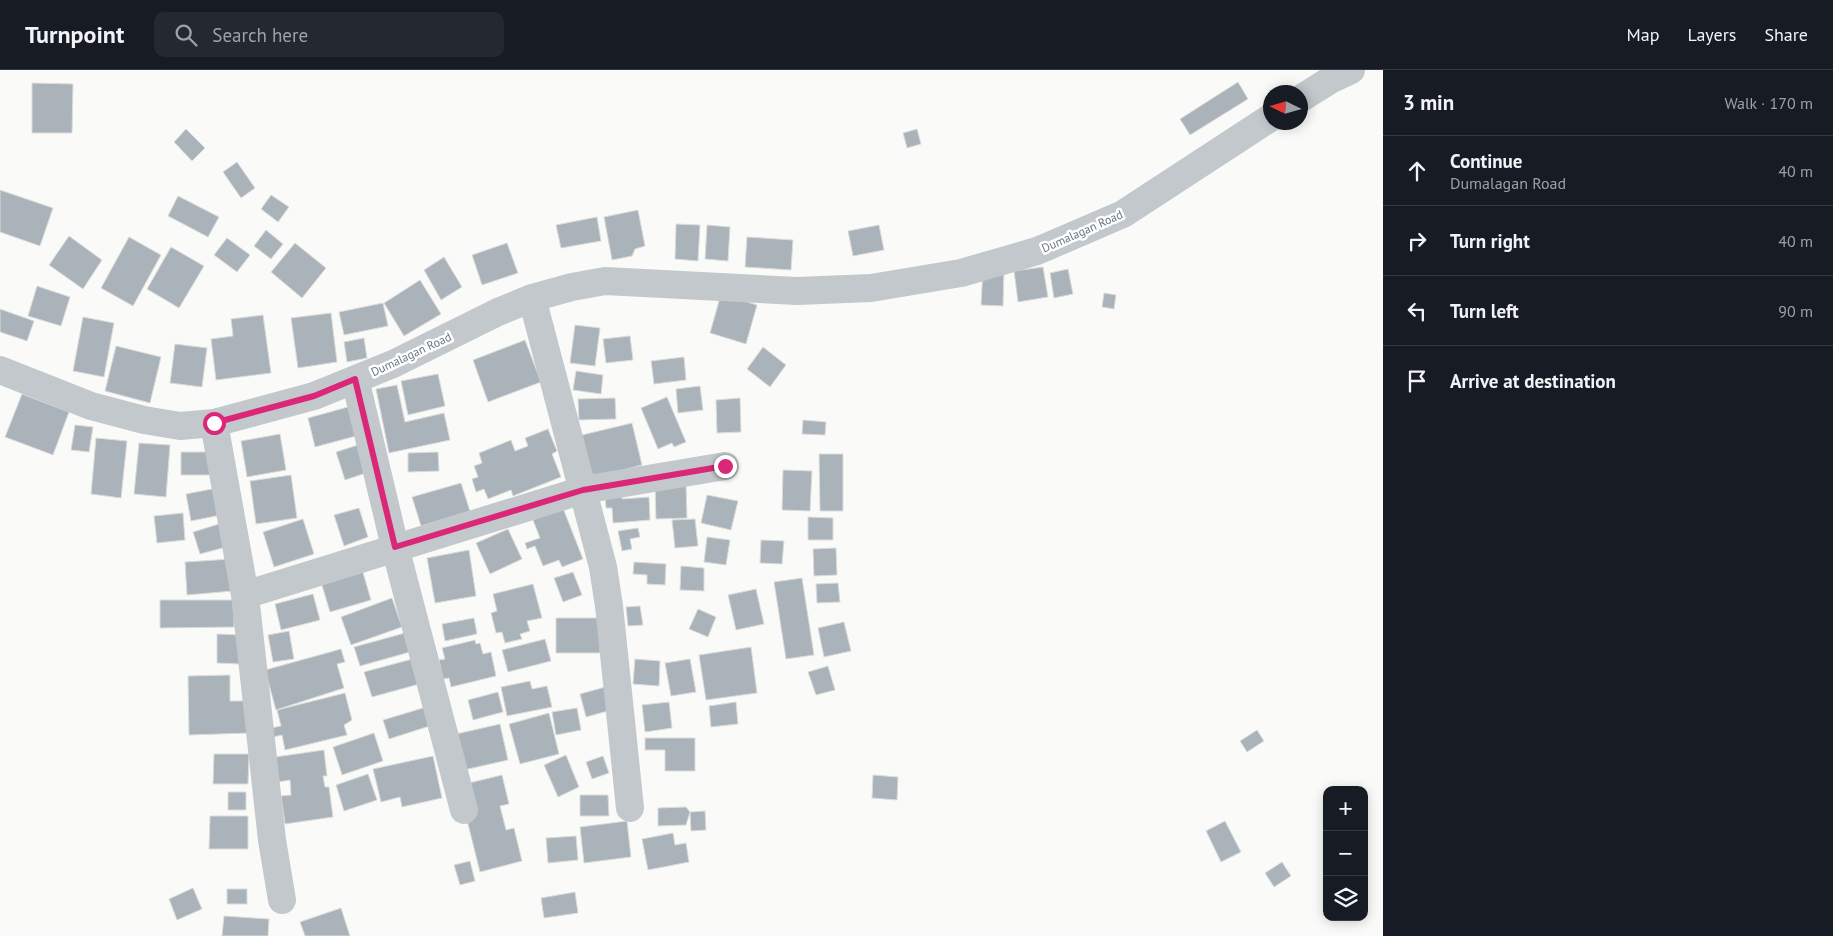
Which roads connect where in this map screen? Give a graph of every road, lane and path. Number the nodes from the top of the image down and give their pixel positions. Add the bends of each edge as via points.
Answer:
1 (1351, 70) edge
2 (1308, 94) edge
3 (1263, 123) edge
4 (532, 298) junction
5 (0, 370) edge
6 (355, 379) junction
7 (214, 423) junction
8 (725, 466) dead end
9 (583, 490) junction
10 (395, 547) junction
11 (244, 595) junction
12 (630, 808) dead end
13 (464, 810) dead end
14 (282, 900) dead end

1 - 2 street
3 - 4 street, Dumalagan Road via 1123,214 1037,251 961,273 871,288 797,290 605,280
4 - 6 street, Dumalagan Road
4 - 9 street
5 - 7 street, Dumalagan Road via 91,406 144,420 180,426
6 - 7 street, Dumalagan Road via 314,396
6 - 10 street
7 - 11 street
8 - 9 street
9 - 10 street
9 - 12 street via 609,606
10 - 11 street
10 - 13 street
11 - 14 street via 272,840

